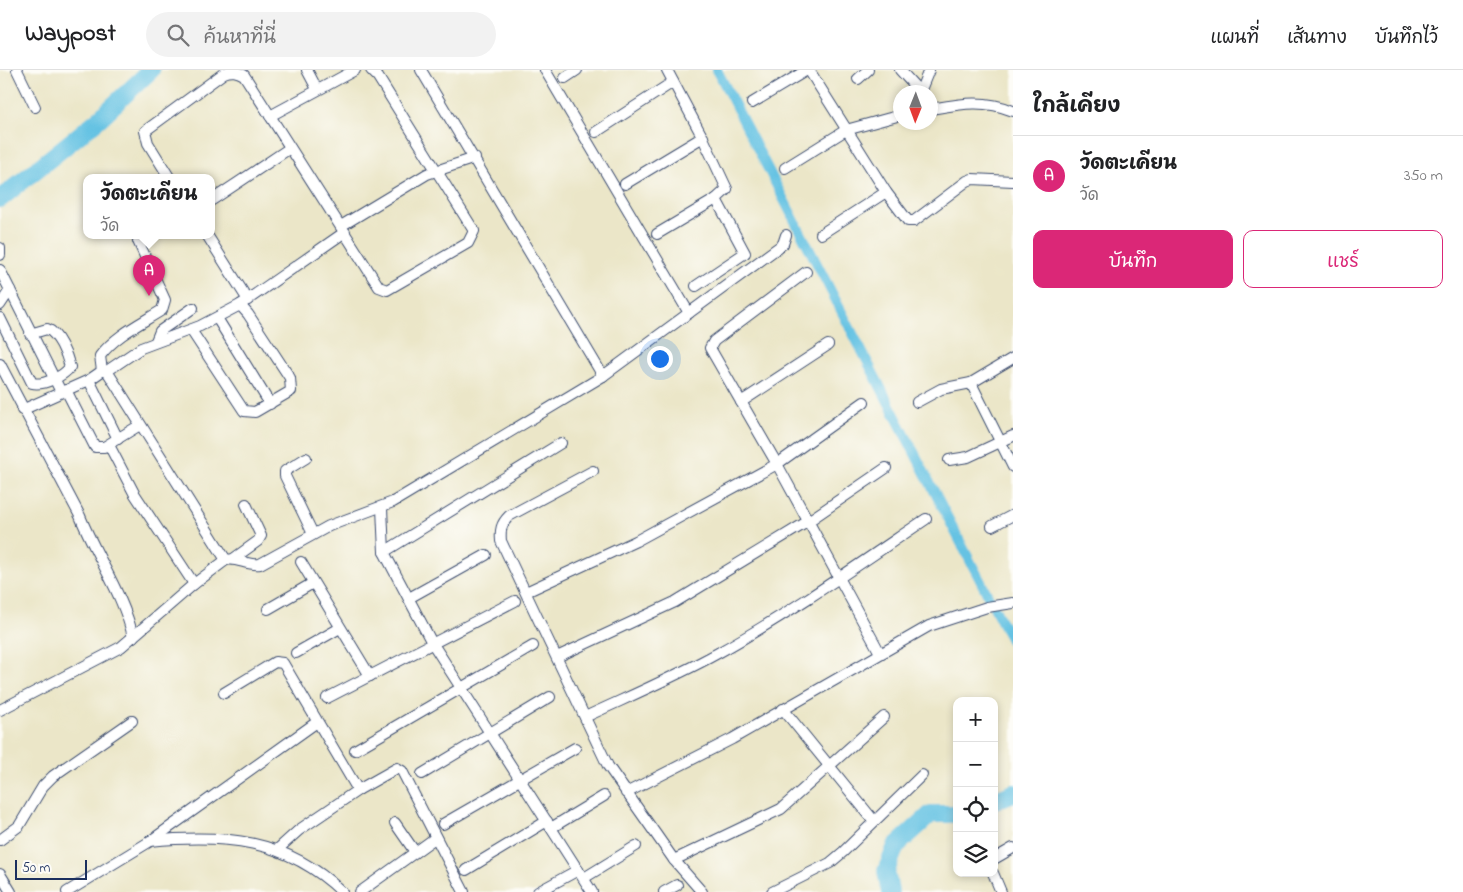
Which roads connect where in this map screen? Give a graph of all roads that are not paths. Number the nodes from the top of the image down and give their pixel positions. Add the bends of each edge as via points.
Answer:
1 (17, 70) edge
2 (307, 70) edge
3 (355, 70) edge
4 (370, 70) edge
5 (421, 70) edge
6 (545, 70) edge
7 (577, 70) edge
8 (666, 70) edge
9 (808, 70) edge
10 (868, 70) edge
11 (900, 70) edge
12 (929, 70) edge
13 (565, 78) dead end
14 (858, 79) dead end
15 (673, 82) junction
16 (914, 85) edge
17 (923, 85) edge
18 (317, 90) junction
19 (752, 103) dead end
20 (34, 108) dead end
21 (938, 108) edge
22 (1013, 111) edge
23 (270, 116) junction
24 (893, 117) edge
25 (846, 130) junction
26 (596, 132) dead end
27 (702, 137) junction
28 (290, 148) junction
29 (475, 158) junction
30 (785, 168) dead end
31 (436, 171) junction
32 (167, 174) edge
33 (1013, 181) edge
34 (625, 184) dead end
35 (886, 192) junction
36 (215, 198) edge
37 (716, 199) junction
38 (343, 229) junction
39 (657, 234) dead end
40 (820, 234) dead end
41 (786, 236) dead end
42 (209, 239) edge
43 (138, 241) dead end
44 (0, 248) edge
45 (0, 255) edge
46 (0, 270) edge
47 (806, 272) dead end
48 (696, 286) dead end
49 (10, 290) junction
50 (244, 302) junction
51 (0, 305) edge
52 (193, 308) dead end
53 (689, 313) junction
54 (0, 318) edge
55 (217, 318) junction
56 (191, 330) junction
57 (30, 334) junction
58 (156, 342) junction
59 (828, 345) dead end
60 (1013, 358) edge
61 (0, 364) edge
62 (104, 371) junction
63 (603, 376) junction
64 (53, 378) junction
65 (89, 380) junction
66 (971, 383) junction
67 (63, 391) junction
68 (742, 402) junction
69 (864, 402) dead end
70 (917, 402) dead end
71 (270, 404) junction
72 (22, 410) junction
73 (140, 425) junction
74 (1013, 436) edge
75 (113, 442) junction
76 (560, 443) dead end
77 (1001, 443) junction
78 (306, 458) dead end
79 (948, 460) dead end
80 (777, 464) junction
81 (1013, 467) edge
82 (886, 468) dead end
83 (593, 471) dead end
84 (246, 504) dead end
85 (382, 508) junction
86 (1013, 515) edge
87 (926, 519) dead end
88 (807, 522) junction
89 (992, 526) dead end
90 (313, 534) junction
91 (384, 552) junction
92 (486, 555) dead end
93 (229, 560) junction
94 (301, 562) dead end
95 (840, 578) junction
96 (313, 583) junction
97 (194, 584) junction
98 (526, 592) junction
99 (408, 598) junction
100 (515, 601) dead end
101 (1010, 604) edge
102 (268, 609) dead end
103 (340, 628) junction
104 (133, 637) junction
105 (433, 644) junction
106 (533, 646) dead end
107 (296, 653) dead end
108 (880, 653) junction
109 (557, 657) junction
110 (370, 676) junction
111 (461, 688) junction
112 (224, 693) dead end
113 (550, 696) dead end
114 (327, 698) dead end
115 (783, 709) junction
116 (0, 710) edge
117 (585, 717) junction
118 (884, 717) dead end
119 (132, 721) dead end
120 (317, 722) junction
121 (490, 733) junction
122 (575, 748) dead end
123 (355, 750) dead end
124 (829, 764) junction
125 (422, 774) dead end
126 (922, 775) dead end
127 (520, 779) junction
128 (358, 790) junction
129 (626, 793) junction
130 (604, 796) dead end
131 (874, 821) junction
132 (395, 823) dead end
133 (443, 824) dead end
134 (549, 824) junction
135 (435, 838) junction
136 (0, 840) edge
137 (149, 842) junction
138 (636, 846) dead end
139 (1013, 848) edge
140 (278, 849) junction
141 (415, 852) junction
142 (998, 857) edge
143 (674, 860) junction
144 (466, 870) dead end
145 (0, 874) edge
146 (581, 874) junction
147 (995, 877) edge
148 (677, 885) dead end
149 (11, 892) edge
150 (68, 892) edge
151 (342, 892) edge
152 (360, 892) edge
153 (464, 892) edge
154 (538, 892) edge
155 (592, 892) edge
156 (664, 892) edge
157 (702, 892) edge
158 (772, 892) edge
159 (1001, 892) edge

1 - 20 street
2 - 18 street
3 - 18 street
4 - 31 street
5 - 29 street
6 - 53 street
7 - 13 street
8 - 15 street
9 - 19 street
9 - 25 street
10 - 14 street
11 - 16 street
12 - 17 street
15 - 26 street
15 - 27 street
18 - 23 street
21 - 22 street via 976,102 995,104
23 - 28 street
23 - 32 street via 244,75 230,71 224,73 146,130 148,144
24 - 25 street
25 - 30 street
25 - 35 street
27 - 34 street
27 - 37 street via 727,189
28 - 36 street
28 - 38 street
29 - 31 street
29 - 63 street
31 - 38 street
31 - 38 street via 472,226 474,235 468,243 383,290
33 - 35 street via 967,181 914,221 905,218
35 - 40 street
37 - 39 street
37 - 48 street via 745,253
38 - 50 street
41 - 53 street via 783,244
42 - 50 street
43 - 62 street via 165,300 164,305 162,310 107,346 100,356
44 - 45 street
46 - 49 street
47 - 68 street via 710,345 710,352
49 - 51 street
49 - 57 street
50 - 55 street
50 - 71 street via 248,314 290,378 291,391
52 - 58 street via 160,331
53 - 63 street
54 - 64 street via 32,383 41,384
55 - 56 street
55 - 71 street
56 - 58 street
56 - 71 street via 244,411 255,412
57 - 64 street
57 - 64 street via 49,329 69,360 68,371
58 - 62 street
59 - 68 street
60 - 66 street
61 - 72 street
62 - 65 street
62 - 73 street
63 - 85 street
64 - 67 street
65 - 67 street
65 - 75 street
66 - 70 street via 941,389
66 - 77 street
67 - 72 street
67 - 75 street via 96,446 100,449
68 - 80 street
69 - 80 street
72 - 104 street via 80,516 128,617
73 - 75 street
73 - 93 street
74 - 77 street
75 - 97 street via 134,493
76 - 91 street
77 - 79 street via 968,457
77 - 81 street
78 - 90 street via 291,466 285,476
80 - 88 street
80 - 98 street via 636,541
82 - 88 street
83 - 98 street via 503,522 501,541
84 - 93 street via 261,536
85 - 90 street
85 - 91 street
86 - 89 street
87 - 95 street
88 - 95 street
88 - 109 street via 675,602
90 - 93 street via 260,564
91 - 99 street
92 - 99 street
93 - 97 street
94 - 96 street
95 - 108 street
95 - 117 street via 719,652
96 - 102 street
96 - 103 street
97 - 104 street
98 - 109 street
99 - 105 street
100 - 105 street
101 - 108 street via 987,607 929,626
103 - 107 street
103 - 110 street
104 - 116 street via 121,647
105 - 110 street
105 - 111 street
106 - 111 street
108 - 115 street
109 - 117 street
110 - 114 street
111 - 121 street
111 - 123 street
112 - 120 street via 280,661
113 - 121 street
115 - 124 street
115 - 129 street
117 - 129 street via 608,766
118 - 124 street
119 - 136 street via 53,776 18,826
120 - 128 street
120 - 137 street
121 - 125 street
121 - 127 street
122 - 127 street
124 - 131 street
124 - 143 street via 780,810
126 - 131 street
127 - 133 street
127 - 134 street
128 - 135 street via 391,769 402,771
128 - 140 street via 299,830
129 - 143 street
130 - 134 street
131 - 158 street via 830,863
132 - 141 street
134 - 144 street
134 - 146 street
135 - 141 street
135 - 153 street
137 - 140 street via 211,837
137 - 150 street
138 - 146 street
139 - 142 street
140 - 151 street via 330,880
141 - 152 street
143 - 157 street
145 - 149 street
146 - 154 street
146 - 155 street
147 - 159 street
148 - 156 street

